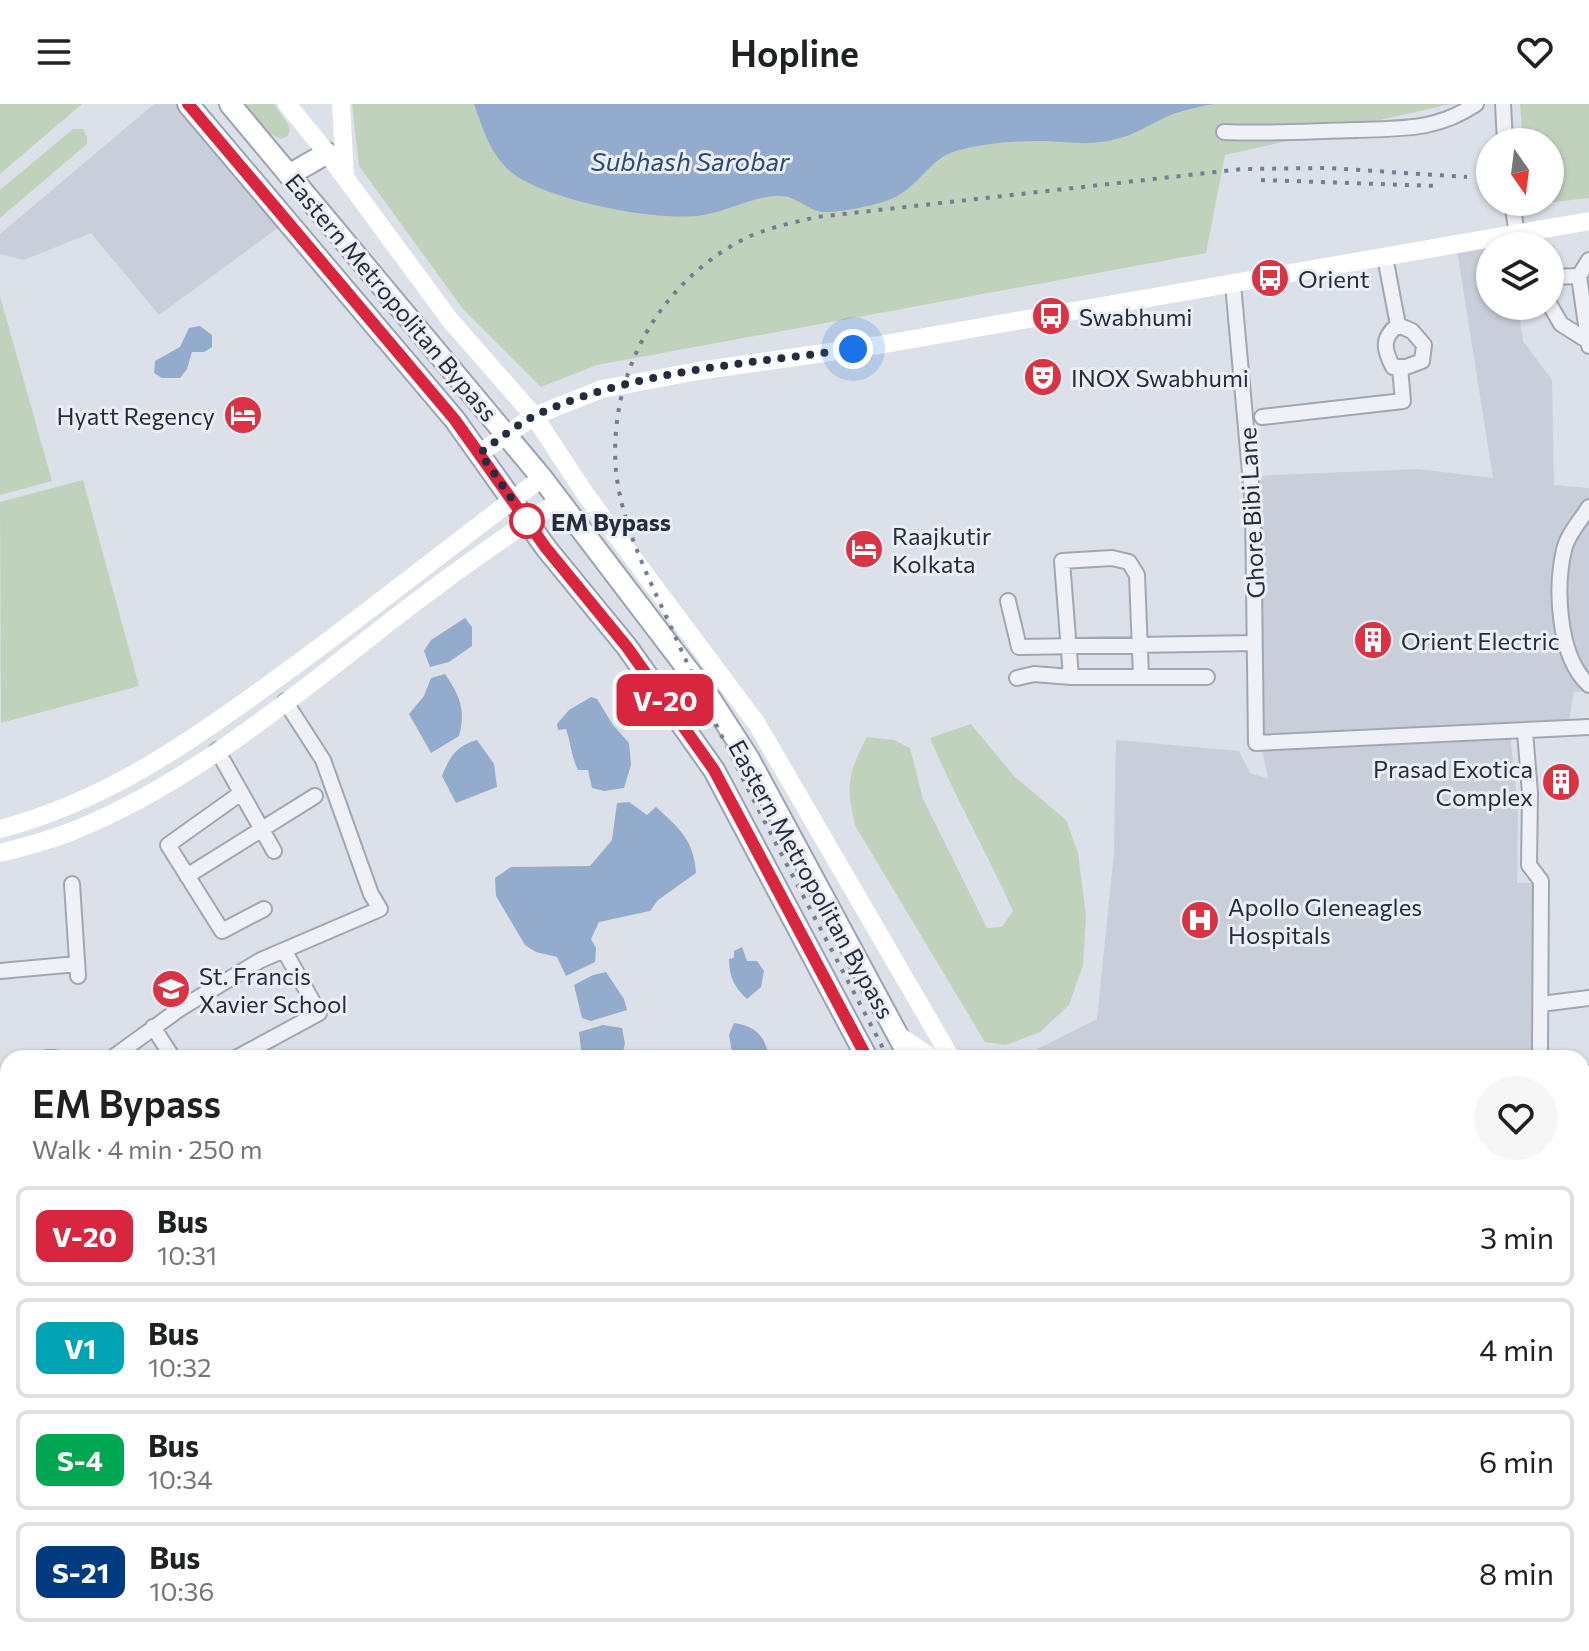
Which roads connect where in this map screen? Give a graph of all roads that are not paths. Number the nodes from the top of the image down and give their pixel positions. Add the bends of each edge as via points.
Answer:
1 (188, 104) edge
2 (230, 104) edge
3 (287, 104) edge
4 (341, 104) edge
5 (1476, 104) edge
6 (1503, 104) edge
7 (1504, 128) edge
8 (1224, 132) dead end
9 (327, 153) junction
10 (289, 175) junction
11 (345, 178) junction
12 (1589, 221) edge
13 (1548, 232) edge
14 (1476, 244) edge
15 (1385, 257) junction
16 (1589, 260) edge
17 (1579, 276) junction
18 (1564, 277) edge
19 (1233, 284) junction
20 (1559, 320) edge
21 (1398, 325) junction
22 (1588, 343) edge
23 (1400, 368) junction
24 (534, 416) junction
25 (1262, 417) dead end
26 (506, 434) junction
27 (480, 453) junction
28 (542, 478) junction
29 (512, 500) junction
30 (559, 501) junction
31 (1589, 507) edge
32 (528, 522) junction
33 (1008, 601) dead end
34 (1254, 643) junction
35 (1139, 645) junction
36 (1069, 646) junction
37 (1071, 677) junction
38 (1141, 677) junction
39 (1207, 677) dead end
40 (1017, 678) dead end
41 (1589, 685) edge
42 (285, 701) junction
43 (1589, 727) edge
44 (1525, 732) junction
45 (217, 750) junction
46 (141, 772) junction
47 (153, 792) junction
48 (241, 793) junction
49 (315, 796) dead end
50 (0, 829) edge
51 (262, 829) junction
52 (274, 851) dead end
53 (0, 853) edge
54 (187, 876) junction
55 (72, 884) dead end
56 (264, 909) dead end
57 (284, 950) junction
58 (0, 971) edge
59 (1589, 998) edge
60 (1541, 1004) junction
61 (153, 1027) junction
62 (898, 1035) junction
63 (123, 1050) edge
64 (168, 1050) edge
65 (251, 1050) edge
66 (863, 1050) edge
67 (906, 1050) edge
68 (920, 1050) edge
69 (946, 1050) edge
70 (1540, 1050) edge

1 - 27 main road, Eastern Metropolitan Bypass
2 - 10 main road, Eastern Metropolitan Bypass
3 - 9 street
4 - 11 street
5 - 8 street via 1425,127
6 - 7 street
9 - 10 main road
9 - 11 street
10 - 26 main road, Eastern Metropolitan Bypass
11 - 24 street via 450,320
12 - 13 street
14 - 15 street
15 - 19 street
15 - 21 street
16 - 17 street
17 - 18 street
17 - 22 street
19 - 24 street via 643,381 602,389
19 - 34 street, Ghore Bibi Lane via 1253,506
20 - 22 street
21 - 23 street via 1385,342 1393,367
21 - 23 street via 1424,345 1422,361
23 - 25 street via 1403,401
24 - 26 street
24 - 69 street via 586,495 757,724
26 - 27 street
26 - 28 main road, Eastern Metropolitan Bypass
27 - 29 main road, Eastern Metropolitan Bypass
28 - 29 street
28 - 30 main road, Eastern Metropolitan Bypass
29 - 32 main road, Eastern Metropolitan Bypass
29 - 46 street via 310,655
30 - 32 street
30 - 62 main road, Eastern Metropolitan Bypass via 711,700 749,759
31 - 41 street via 1564,547 1560,599 1565,644
32 - 42 street
32 - 66 main road, Eastern Metropolitan Bypass via 627,647 714,770
33 - 36 street via 1019,647
34 - 35 street
34 - 44 street, Ghore Bibi Lane via 1256,743
35 - 36 street
35 - 36 street via 1137,575 1129,562 1112,558 1062,561
35 - 38 street
36 - 37 street
37 - 38 street
37 - 40 street
38 - 39 street
42 - 45 street
42 - 57 street via 323,760 380,909
43 - 44 street
44 - 60 street via 1529,865 1541,881
45 - 47 street
45 - 48 street
46 - 47 street
46 - 50 street via 63,810
47 - 53 street via 72,831
48 - 51 street
48 - 54 street via 168,845
49 - 51 street
51 - 52 street
51 - 54 street
54 - 56 street via 222,931
55 - 58 street via 77,970
57 - 61 street
57 - 65 street via 319,1013
59 - 60 street
60 - 70 street
61 - 63 street
61 - 64 street
62 - 67 main road, Eastern Metropolitan Bypass
62 - 68 street

